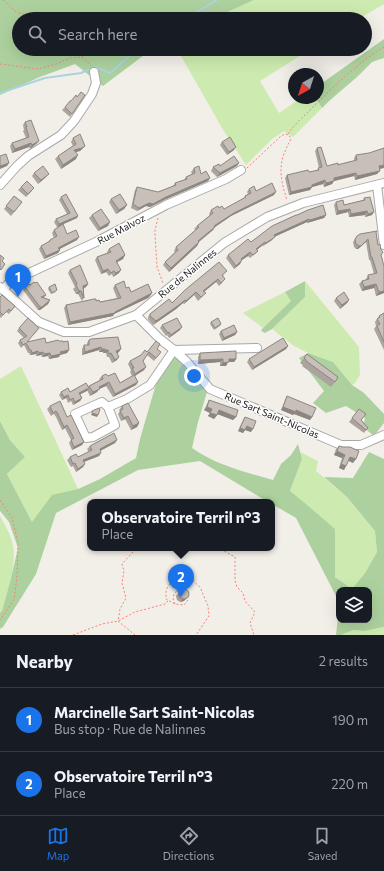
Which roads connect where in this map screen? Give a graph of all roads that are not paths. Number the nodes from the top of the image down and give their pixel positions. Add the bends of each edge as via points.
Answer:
1 (94, 72) road end
2 (241, 170) road end
3 (381, 184) edge
4 (0, 185) edge
5 (384, 245) edge
6 (2, 288) edge
7 (136, 315) junction
8 (257, 348) dead end
9 (174, 350) junction
10 (108, 407) junction
11 (384, 435) edge

1 - 4 street via 96,83 92,94 74,122 61,135 28,156
2 - 6 street, Rue Malvoz
3 - 5 street
3 - 7 street, Rue de Nalinnes via 303,203 267,217 224,243
6 - 7 street, Rue de Nalinnes via 39,322 64,332 89,332
7 - 9 street, Rue Sart Saint-Nicolas
8 - 9 street
9 - 10 street via 150,385
9 - 11 street, Rue Sart Saint-Nicolas via 210,389 341,445 360,445
10 - 10 street via 102,402 75,414 86,438 115,425

